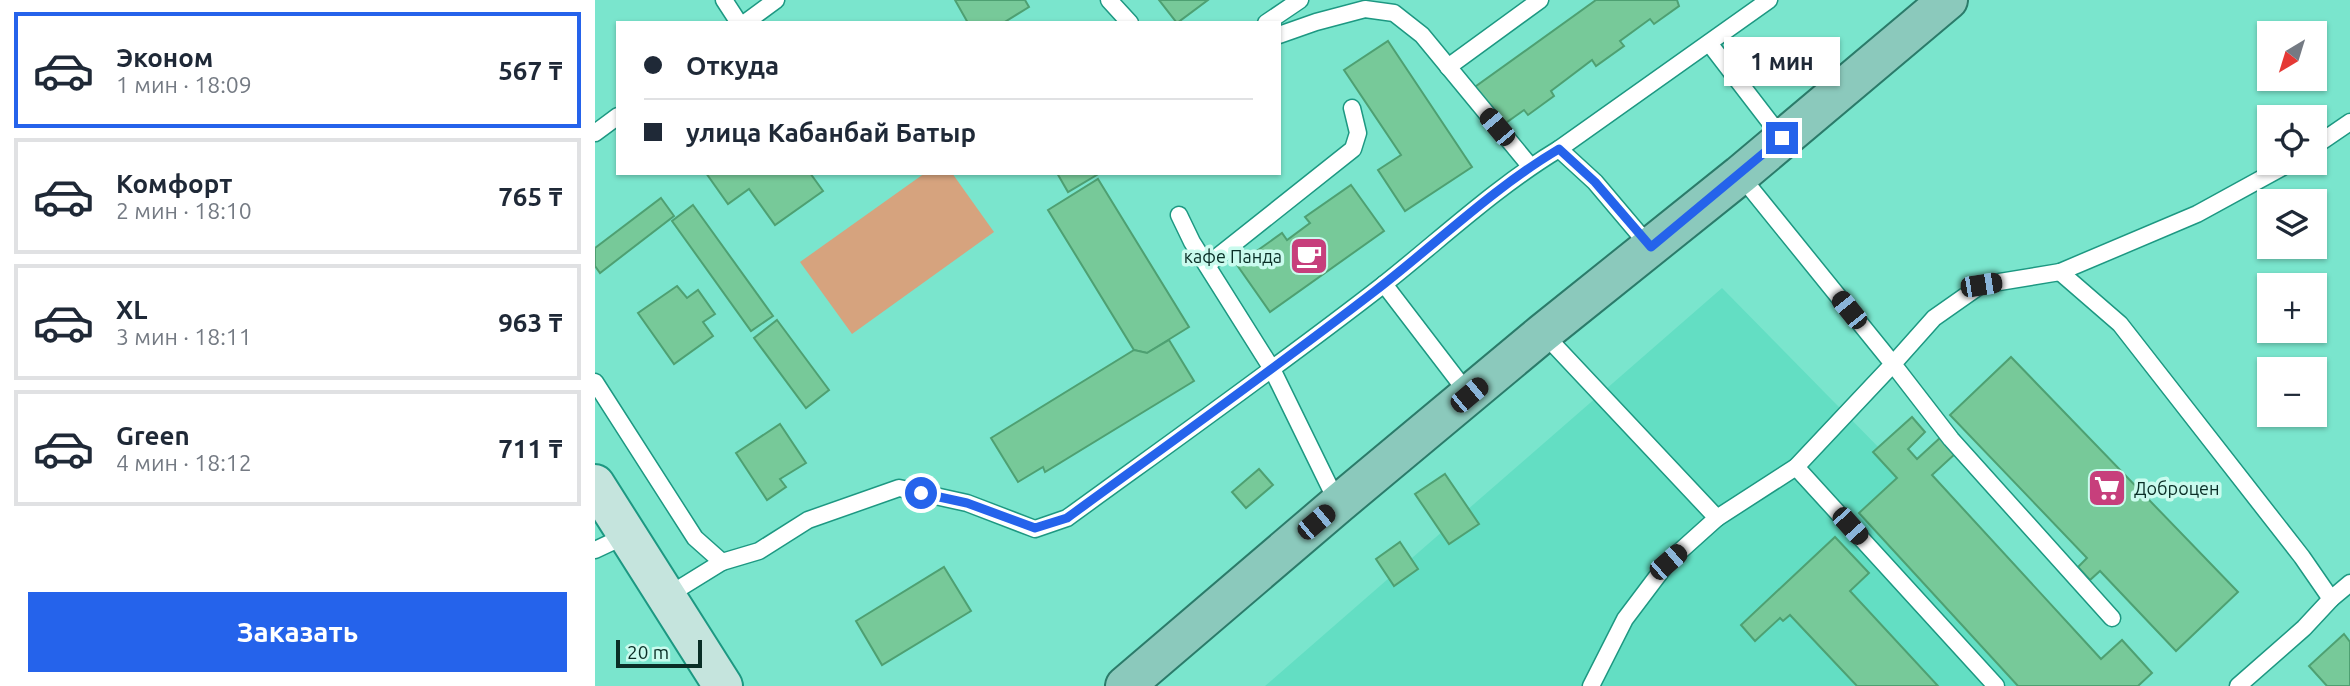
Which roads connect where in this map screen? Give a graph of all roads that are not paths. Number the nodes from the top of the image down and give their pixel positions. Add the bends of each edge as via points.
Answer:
1 (724, 0) edge
2 (776, 0) edge
3 (1109, 0) edge
4 (1300, 0) edge
5 (1540, 0) edge
6 (1769, 0) edge
7 (1948, 0) edge
8 (1390, 6) edge
9 (739, 21) edge
10 (748, 21) edge
11 (1128, 21) edge
12 (1269, 21) edge
13 (1281, 33) edge
14 (1709, 43) junction
15 (1448, 67) junction
16 (1352, 108) dead end
17 (616, 117) edge
18 (2350, 122) edge
19 (595, 132) edge
20 (1782, 138) junction
21 (2327, 138) edge
22 (1559, 149) junction
23 (1530, 166) junction
24 (1740, 175) junction
25 (2268, 175) edge
26 (1179, 215) dead end
27 (1651, 247) junction
28 (1207, 265) junction
29 (2060, 272) junction
30 (1384, 284) junction
31 (1543, 333) junction
32 (1892, 364) junction
33 (1272, 369) junction
34 (595, 382) edge
35 (1469, 395) junction
36 (1796, 467) junction
37 (595, 484) edge
38 (1338, 504) junction
39 (1717, 518) junction
40 (611, 542) edge
41 (722, 562) junction
42 (2350, 583) edge
43 (667, 596) junction
44 (2331, 599) junction
45 (2112, 618) dead end
46 (723, 686) edge
47 (1125, 686) edge
48 (1591, 686) edge
49 (1996, 686) edge
50 (2238, 686) edge

1 - 9 lane
2 - 10 lane
3 - 11 lane
4 - 12 lane
5 - 15 lane
6 - 14 lane
7 - 20 main road
8 - 13 lane
8 - 15 lane
14 - 20 lane
14 - 22 lane
15 - 23 lane
16 - 28 lane via 1358,133 1353,149
17 - 19 lane
18 - 21 lane
20 - 24 main road
22 - 23 lane
22 - 27 lane via 1595,182
23 - 30 lane
24 - 27 main road
24 - 32 lane
25 - 29 lane via 2197,214
26 - 28 lane
27 - 31 main road
28 - 33 lane
29 - 32 lane via 1981,285 1934,318
29 - 44 lane via 2120,324
30 - 33 lane
30 - 35 lane
31 - 35 main road
31 - 39 lane
32 - 36 lane
32 - 45 lane via 1951,439
33 - 38 lane
33 - 41 lane via 1067,518 1035,528 967,503 899,488 808,520 759,551
34 - 41 lane via 695,538
35 - 38 main road
36 - 39 lane
36 - 49 lane
37 - 40 main road
38 - 47 main road
39 - 48 lane via 1668,562 1625,619
40 - 43 main road
41 - 43 lane
42 - 44 lane
43 - 46 main road
44 - 50 lane

